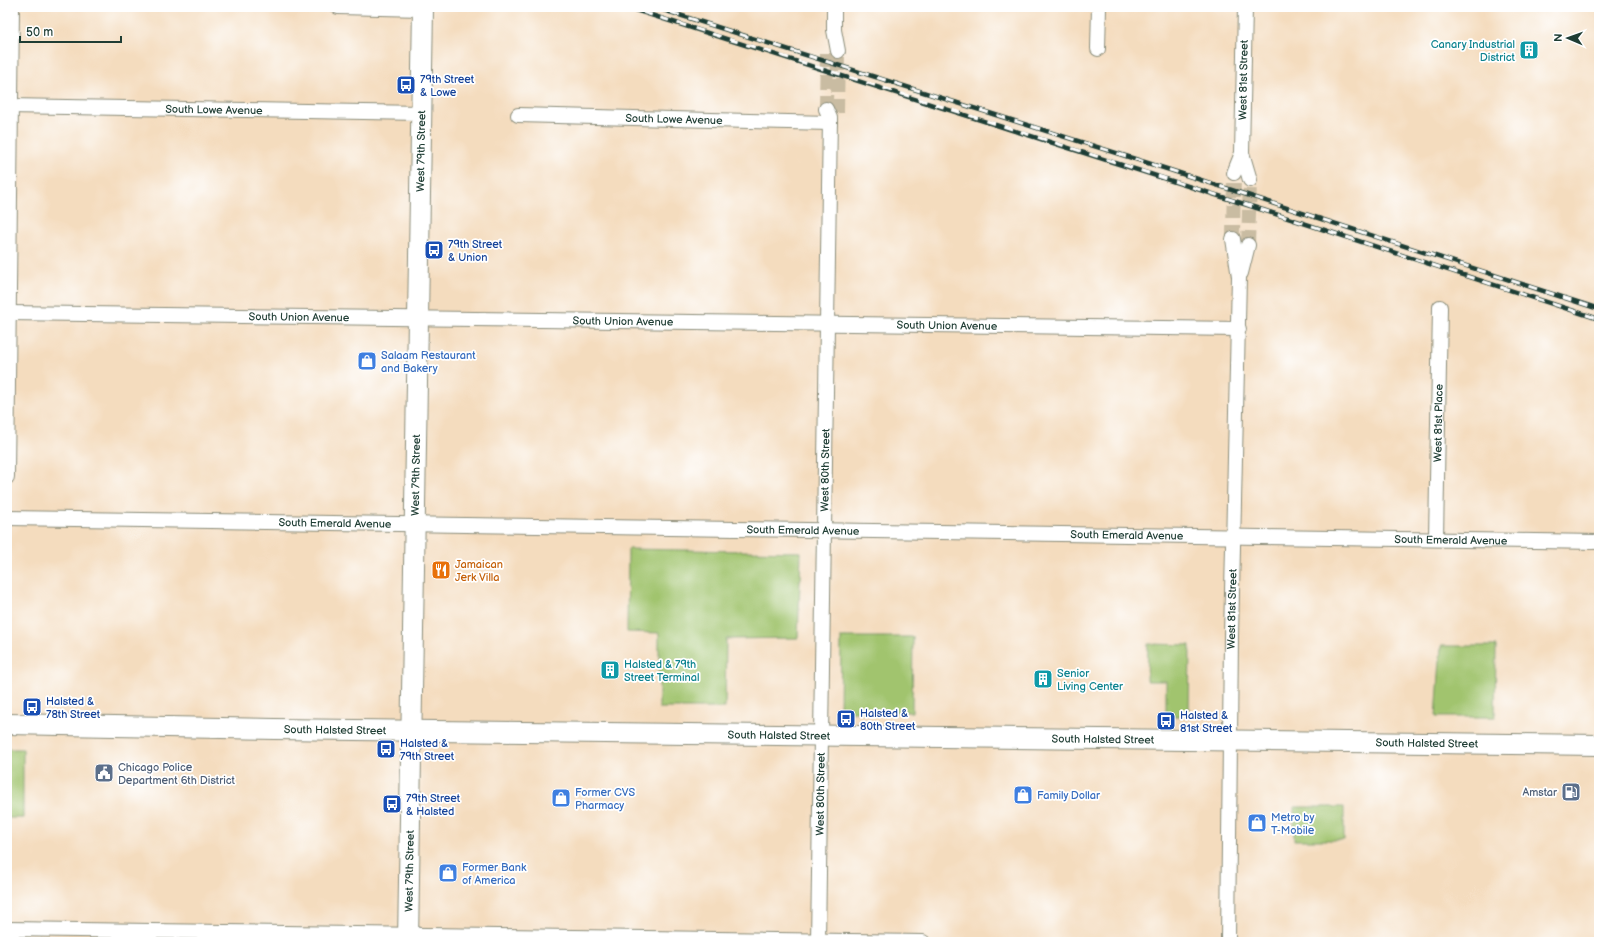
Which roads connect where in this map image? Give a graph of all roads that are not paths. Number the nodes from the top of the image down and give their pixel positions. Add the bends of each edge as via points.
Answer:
1 (12, 7) edge
2 (338, 7) edge
3 (834, 7) edge
4 (1099, 7) edge
5 (1245, 7) edge
6 (423, 8) edge
7 (832, 49) tunnel mouth
8 (1098, 49) dead end
9 (9, 106) edge
10 (421, 113) junction
11 (518, 115) dead end
12 (831, 116) joint
13 (1242, 154) junction
14 (1234, 174) tunnel mouth
15 (1250, 180) tunnel mouth
16 (1233, 238) tunnel mouth
17 (1248, 245) tunnel mouth
18 (1240, 277) junction
19 (1440, 308) dead end
20 (8, 313) edge
21 (418, 319) junction
22 (826, 324) junction
23 (1238, 329) junction
24 (7, 477) edge
25 (7, 518) edge
26 (415, 524) junction
27 (823, 530) junction
28 (1233, 536) junction
29 (1436, 539) junction
30 (1599, 542) edge
31 (7, 724) edge
32 (412, 730) junction
33 (821, 737) junction
34 (1230, 741) junction
35 (1599, 746) edge
36 (7, 929) edge
37 (408, 939) edge
38 (818, 941) edge
39 (923, 942) edge
40 (1228, 942) edge

1 - 9 street
2 - 6 street
3 - 7 street
4 - 8 street
5 - 13 street, West 81st Street
6 - 10 main road, West 79th Street
9 - 10 street, South Lowe Avenue
9 - 20 street
10 - 21 main road, West 79th Street
11 - 12 street, South Lowe Avenue
12 - 22 street, West 80th Street
13 - 14 street, West 81st Street
13 - 15 street, West 81st Street
16 - 18 street, West 81st Street
17 - 18 street, West 81st Street
18 - 23 street, West 81st Street
19 - 29 street, West 81st Place
20 - 21 street, South Union Avenue
20 - 24 street
21 - 22 street, South Union Avenue
21 - 26 main road, West 79th Street
22 - 23 street, South Union Avenue
22 - 27 street, West 80th Street
23 - 28 street, West 81st Street
25 - 26 street, South Emerald Avenue
26 - 27 street, South Emerald Avenue
26 - 32 main road, West 79th Street
27 - 28 street, South Emerald Avenue
27 - 33 street, West 80th Street
28 - 29 street, South Emerald Avenue
28 - 34 street, West 81st Street
29 - 30 street, South Emerald Avenue
31 - 32 main road, South Halsted Street
32 - 33 main road, South Halsted Street
32 - 37 main road, West 79th Street
33 - 34 main road, South Halsted Street
33 - 38 street, West 80th Street
34 - 35 main road, South Halsted Street
34 - 40 street, West 81st Street
36 - 37 street
37 - 38 street
38 - 39 street

